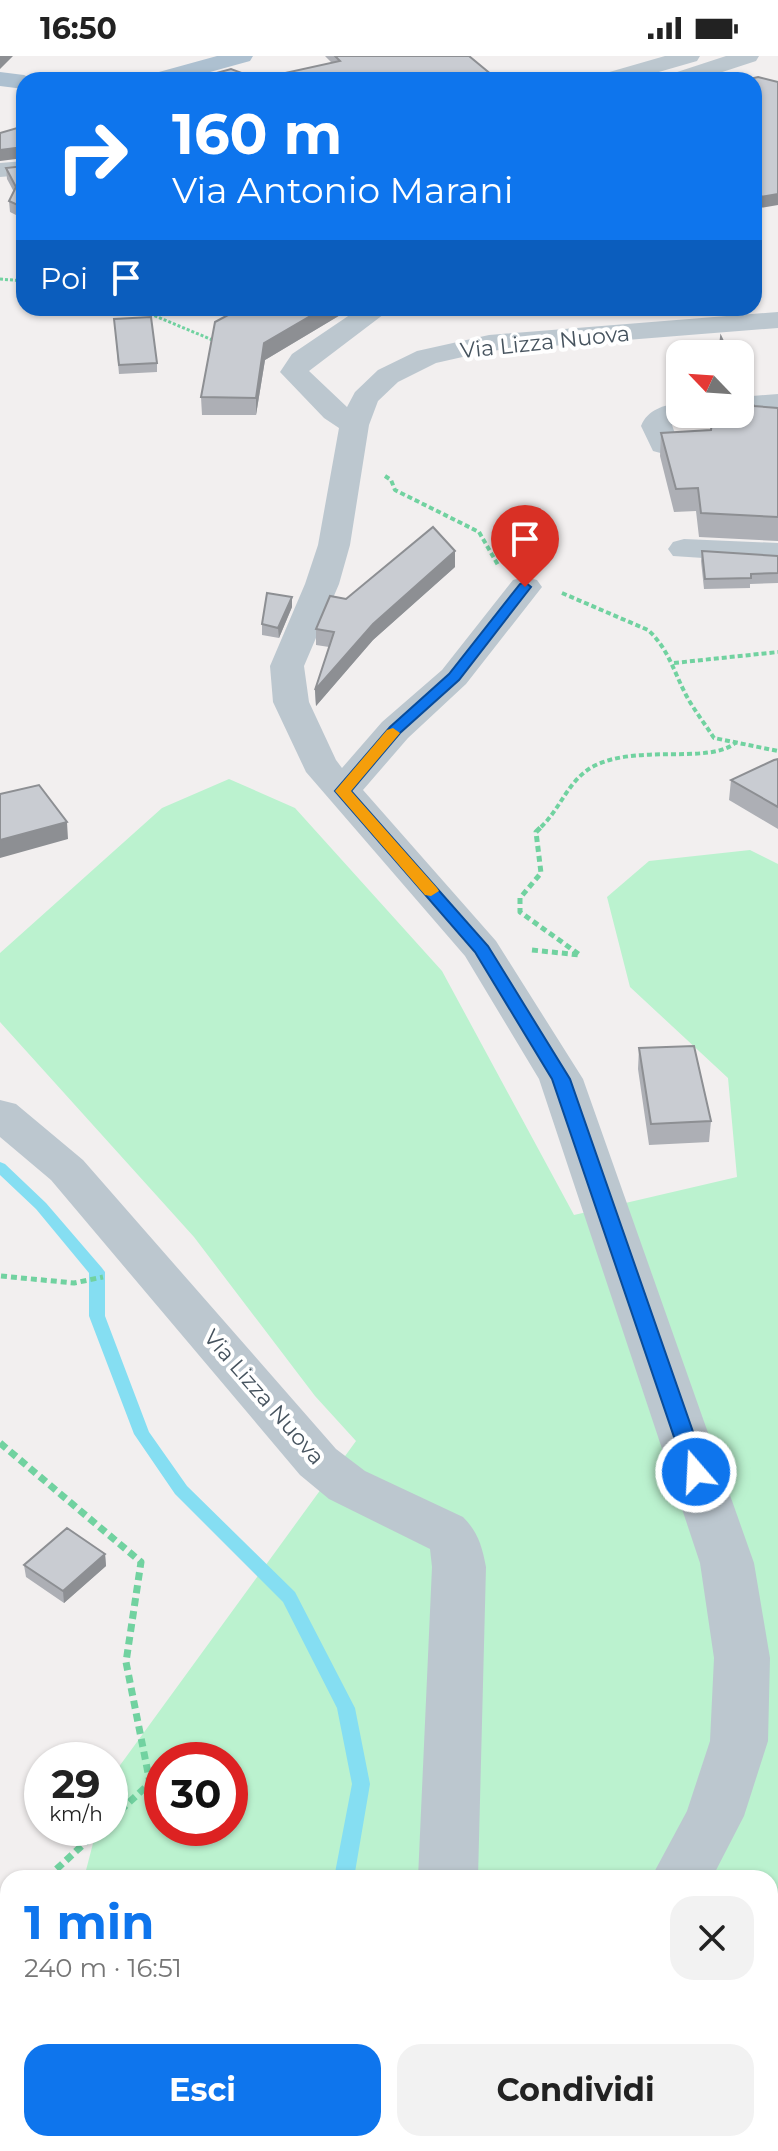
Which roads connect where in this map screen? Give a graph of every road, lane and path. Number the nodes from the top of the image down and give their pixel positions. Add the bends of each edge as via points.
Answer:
1 (242, 56) edge
2 (689, 56) edge
3 (748, 56) edge
4 (185, 72) edge
5 (634, 72) edge
6 (700, 72) edge
7 (156, 316) edge
8 (366, 316) edge
9 (778, 320) edge
10 (294, 372) junction
11 (778, 403) edge
12 (754, 405) edge
13 (666, 416) edge
14 (354, 425) junction
15 (664, 445) edge
16 (684, 549) dead end
17 (778, 553) edge
18 (525, 587) junction
19 (778, 652) edge
20 (674, 663) junction
21 (736, 743) junction
22 (778, 751) edge
23 (342, 791) junction
24 (508, 991) junction
25 (0, 1114) edge
26 (0, 1276) edge
27 (87, 1282) dead end
28 (0, 1443) edge
29 (128, 1803) edge
30 (82, 1846) edge
31 (56, 1870) edge
32 (448, 1870) edge
33 (685, 1870) edge

1 - 4 main road
2 - 5 street
3 - 6 street
7 - 10 path
8 - 10 street via 302,360
9 - 14 street, Via Lizza Nuova via 489,343 427,357 388,376 365,398
10 - 14 street
11 - 12 street
13 - 15 street via 656,426
14 - 18 path via 360,447 395,490 479,532 503,575
14 - 23 street, Via Lizza Nuova via 334,545 287,666 291,702 319,764
16 - 17 street
18 - 20 path via 561,592 648,630
18 - 23 street via 454,677 395,730
19 - 20 path
20 - 21 path via 686,695 714,738
21 - 22 path
21 - 24 path via 724,752 653,752 608,760 566,789 556,812 536,832 541,873 520,898 520,912 580,955 528,950 515,965
23 - 24 street, Via Lizza Nuova via 482,950
24 - 33 street, Via Lizza Nuova via 561,1079 727,1563 742,1658 739,1741 715,1816
25 - 32 street, Via Lizza Nuova via 67,1170 318,1462 347,1485 416,1515 455,1542 459,1567
26 - 27 path
28 - 29 path via 141,1562 126,1662 150,1783
30 - 31 path

